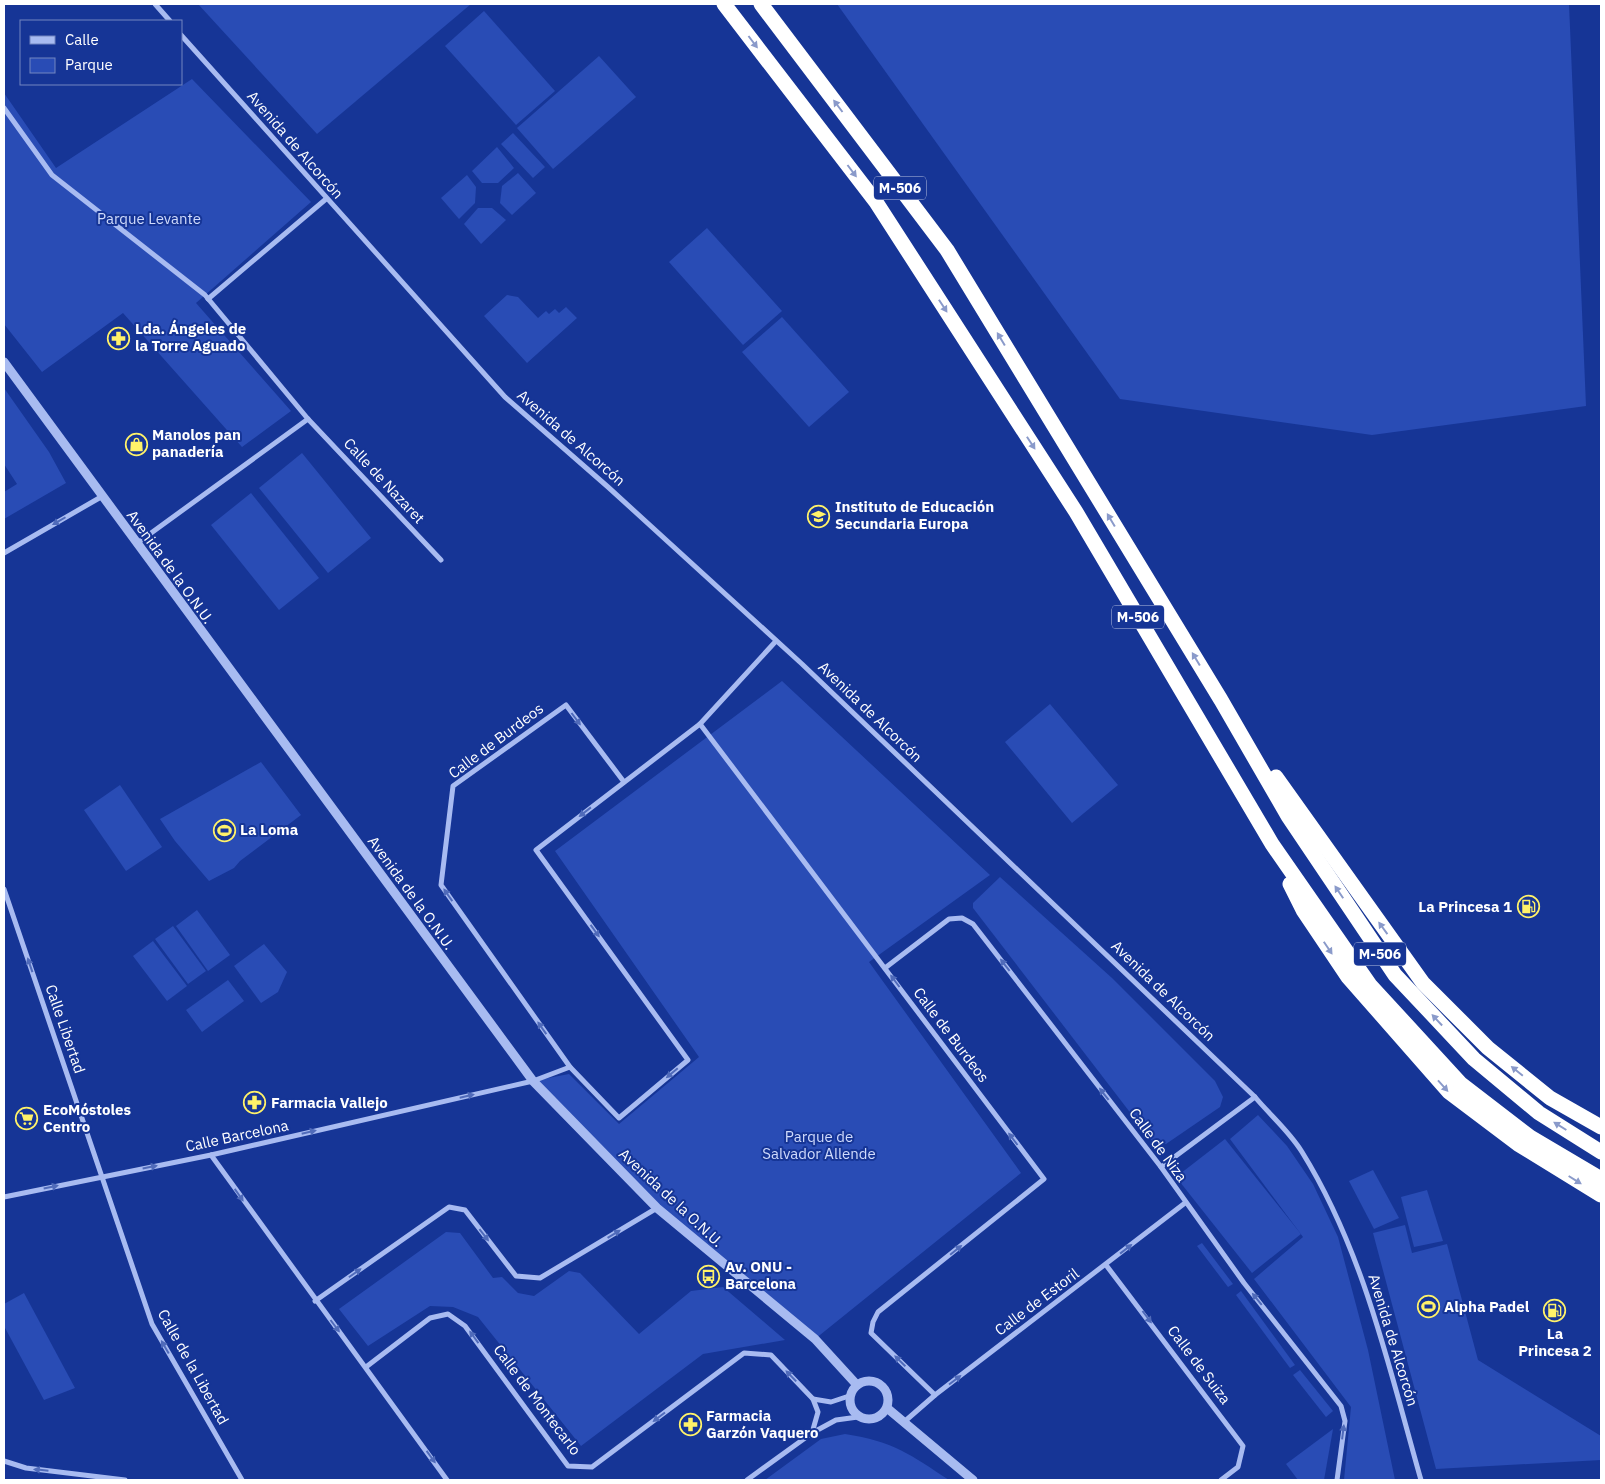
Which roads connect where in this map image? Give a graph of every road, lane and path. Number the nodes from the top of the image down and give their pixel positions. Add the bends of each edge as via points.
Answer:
1 (155, 4) edge
2 (724, 4) edge
3 (761, 4) edge
4 (169, 20) edge
5 (182, 36) edge
6 (4, 108) edge
7 (326, 198) junction
8 (208, 299) junction
9 (4, 362) edge
10 (308, 419) junction
11 (101, 497) junction
12 (136, 544) junction
13 (4, 553) edge
14 (441, 560) dead end
15 (776, 641) junction
16 (1221, 700) junction
17 (700, 724) junction
18 (624, 782) junction
19 (1272, 844) junction
20 (4, 889) edge
21 (885, 968) junction
22 (570, 1067) junction
23 (533, 1081) junction
24 (1255, 1097) junction
25 (1601, 1127) edge
26 (1601, 1152) edge
27 (211, 1155) junction
28 (1161, 1167) junction
29 (102, 1177) junction
30 (1601, 1180) edge
31 (1601, 1195) edge
32 (4, 1198) edge
33 (1185, 1203) junction
34 (657, 1208) junction
35 (1106, 1265) junction
36 (316, 1300) junction
37 (366, 1366) junction
38 (856, 1385) junction
39 (935, 1395) junction
40 (849, 1396) junction
41 (813, 1399) junction
42 (887, 1408) junction
43 (858, 1417) junction
44 (904, 1422) junction
45 (812, 1432) junction
46 (4, 1461) edge
47 (125, 1480) edge
48 (242, 1480) edge
49 (447, 1480) edge
50 (747, 1480) edge
51 (973, 1480) edge
52 (1221, 1480) edge
53 (1337, 1480) edge
54 (1421, 1480) edge

1 - 4 street
2 -> 19 highway, M-506 via 876,202 1076,512
16 -> 3 highway, M-506 via 947,250
5 - 7 street, Avenida de Alcorcón
6 - 8 street, Calle de Nazaret via 52,175
7 - 8 street
7 - 15 street, Avenida de Alcorcón via 505,398 608,487
8 - 10 street, Calle de Nazaret
9 - 11 street, Avenida de la O.N.U.
10 - 12 street
10 - 14 street, Calle de Nazaret
11 - 12 street, Avenida de la O.N.U.
11 -> 13 street
12 - 23 street, Avenida de la O.N.U.
15 - 17 street
15 - 24 street, Avenida de Alcorcón
25 -> 16 highway via 1550,1098 1488,1048 1423,984
26 -> 16 highway, M-506 via 1539,1113 1474,1059 1395,976 1288,816
17 - 18 street, Calle de Burdeos
17 - 21 street, Calle de Burdeos
18 -> 22 street, Calle de Burdeos via 536,850 688,1060 619,1118
22 -> 18 street, Calle de Burdeos via 441,885 453,786 566,705
19 - 30 highway, M-506 via 1370,985 1461,1084 1530,1137
19 -> 31 highway via 1303,910 1348,977 1449,1092 1518,1144
29 -> 20 street, Calle Libertad
28 -> 21 street, Calle de Niza via 973,924 962,918 949,919
39 -> 21 street, Calle de Burdeos via 871,1333 872,1322 878,1312 1044,1179
22 - 23 street
27 -> 23 street, Calle Barcelona
23 - 34 street, Avenida de la O.N.U.
24 - 28 street
24 - 54 street, Avenida de Alcorcón via 1301,1150 1339,1219 1368,1294
29 -> 27 street, Calle Barcelona
27 -> 36 street
28 - 33 street, Calle de Niza
32 -> 29 street, Calle Barcelona
48 -> 29 street, Calle de la Libertad via 152,1324
35 -> 33 street, Calle de Estoril
53 -> 33 street, Calle de Niza via 1345,1421 1341,1406
36 -> 34 street via 449,1207 465,1210 516,1276 540,1278
34 - 38 street, Avenida de la O.N.U. via 815,1339
39 -> 35 street, Calle de Estoril
35 -> 52 street, Calle de Suiza via 1243,1446 1238,1467
36 -> 37 street
41 -> 37 street, Calle de Montecarlo via 771,1355 744,1353 592,1467 568,1466 465,1326 448,1314 430,1318
37 -> 49 street
38 - 40 street
38 - 42 street via 866,1381 877,1382 885,1388 889,1398
39 - 44 street, Calle de Estoril
40 - 41 street via 830,1402
40 - 43 street via 850,1408
41 - 45 street via 818,1412
42 - 43 street via 880,1417 869,1420
42 - 44 street
43 - 45 street via 836,1420
44 - 51 street
45 - 50 street
47 -> 46 street via 26,1468

